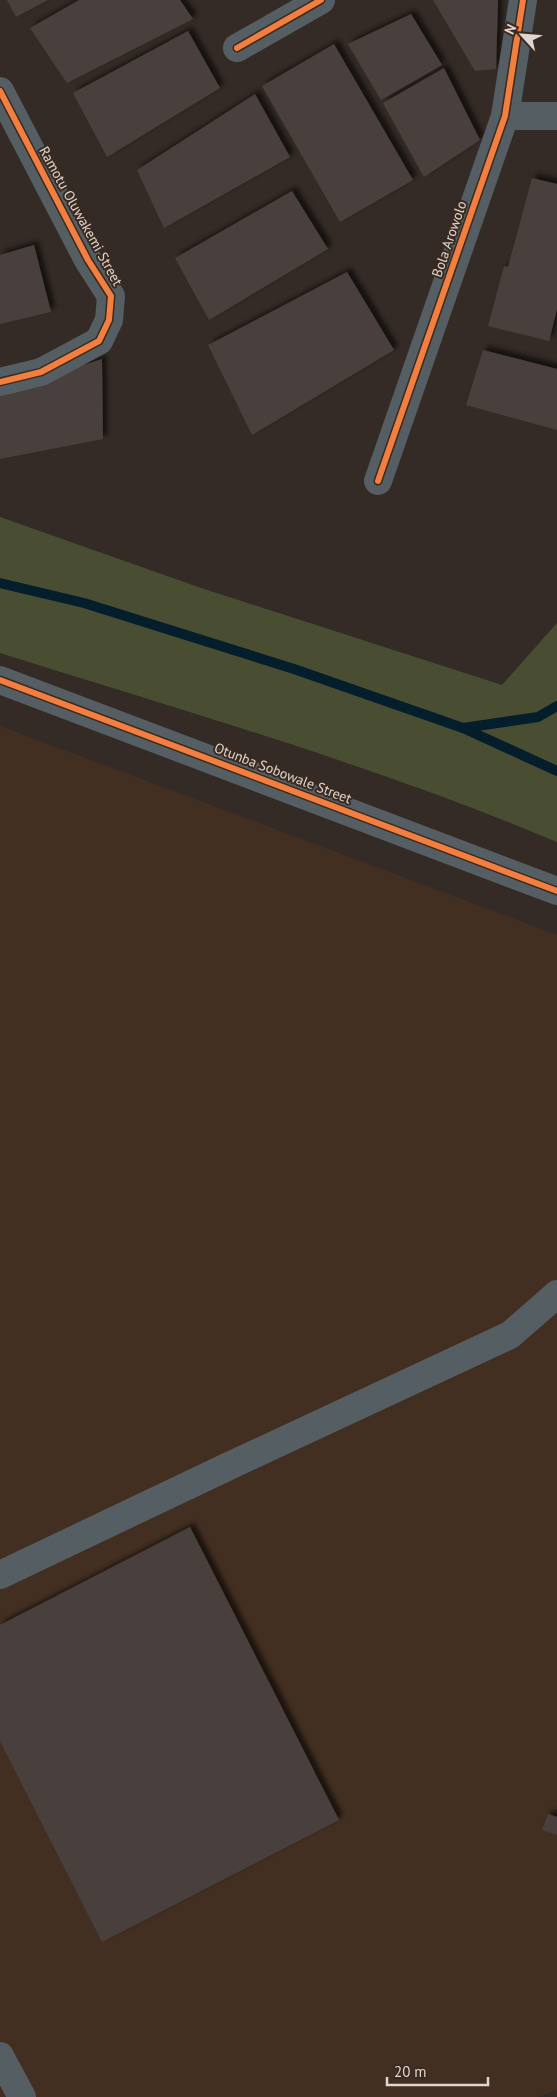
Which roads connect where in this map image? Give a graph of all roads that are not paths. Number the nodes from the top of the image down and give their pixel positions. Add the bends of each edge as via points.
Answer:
1 (321, 0) edge
2 (523, 0) edge
3 (237, 48) dead end
4 (0, 91) edge
5 (505, 116) junction
6 (557, 116) edge
7 (0, 382) edge
8 (378, 481) dead end
9 (0, 680) edge
10 (557, 890) edge
11 (557, 1294) edge
12 (0, 1575) edge
13 (0, 2056) edge
14 (22, 2097) edge

1 - 3 street
2 - 5 street, Bola Arowolo
4 - 7 street, Ramotu Oluwakemi Street via 88,260 111,296 109,320 99,341 41,372
5 - 6 street
5 - 8 street, Bola Arowolo
9 - 10 street, Otunba Sobowale Street
11 - 12 street via 510,1335
13 - 14 street

